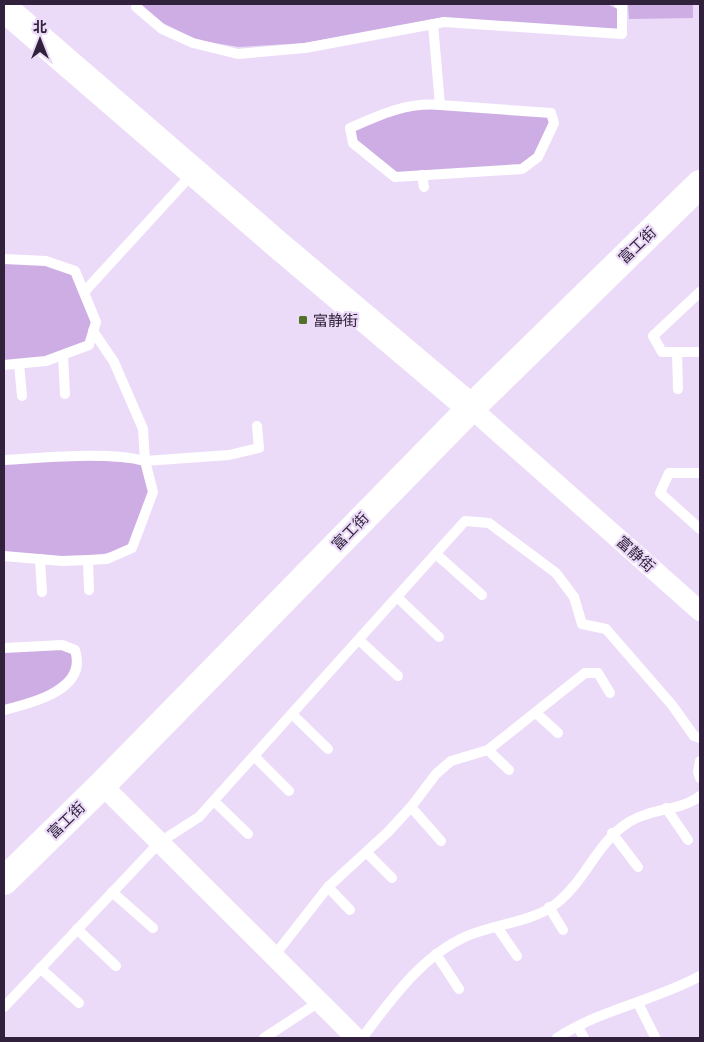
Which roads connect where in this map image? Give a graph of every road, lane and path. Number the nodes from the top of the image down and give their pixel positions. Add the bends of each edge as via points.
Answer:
1 (136, 4) edge
2 (619, 4) edge
3 (4, 8) edge
4 (433, 24) junction
5 (440, 105) junction
6 (194, 172) junction
7 (422, 175) junction
8 (700, 184) edge
9 (424, 187) dead end
10 (4, 259) edge
11 (85, 291) junction
12 (700, 292) edge
13 (93, 331) junction
14 (677, 352) junction
15 (700, 352) edge
16 (63, 355) junction
17 (19, 364) junction
18 (4, 365) edge
19 (678, 389) dead end
20 (65, 394) dead end
21 (22, 396) dead end
22 (471, 408) junction
23 (257, 426) dead end
24 (4, 460) edge
25 (145, 461) junction
26 (700, 473) edge
27 (700, 529) edge
28 (436, 554) junction
29 (4, 556) edge
30 (40, 559) junction
31 (88, 560) junction
32 (90, 590) dead end
33 (42, 592) dead end
34 (482, 595) dead end
35 (398, 596) junction
36 (700, 611) edge
37 (439, 637) dead end
38 (358, 640) junction
39 (4, 648) edge
40 (398, 676) dead end
41 (610, 693) dead end
42 (4, 710) edge
43 (536, 712) junction
44 (292, 714) junction
45 (558, 732) dead end
46 (700, 738) edge
47 (328, 749) dead end
48 (488, 750) junction
49 (254, 756) junction
50 (700, 761) edge
51 (509, 770) dead end
52 (700, 778) edge
53 (102, 785) junction
54 (289, 790) dead end
55 (700, 796) edge
56 (214, 801) junction
57 (411, 807) junction
58 (666, 808) junction
59 (612, 833) junction
60 (248, 834) dead end
61 (688, 840) dead end
62 (441, 841) dead end
63 (160, 842) junction
64 (367, 853) junction
65 (638, 867) dead end
66 (392, 878) dead end
67 (4, 881) edge
68 (328, 887) junction
69 (112, 892) junction
70 (549, 907) junction
71 (350, 910) dead end
72 (497, 927) junction
73 (153, 928) dead end
74 (77, 929) junction
75 (564, 930) dead end
76 (436, 954) junction
77 (274, 956) junction
78 (516, 956) dead end
79 (116, 966) dead end
80 (40, 968) junction
81 (700, 976) edge
82 (459, 989) dead end
83 (319, 1002) junction
84 (638, 1002) junction
85 (79, 1003) dead end
86 (4, 1007) edge
87 (578, 1027) junction
88 (655, 1037) dead end
89 (266, 1038) edge
90 (356, 1038) edge
91 (362, 1038) edge
92 (557, 1038) edge
93 (584, 1038) edge

1 - 4 lane via 162,29 193,43 238,54 305,48
2 - 4 lane via 622,6 622,34 500,24
3 - 6 street, 富静街
4 - 5 lane
5 - 7 lane via 388,110 350,128 354,143 395,177
5 - 7 lane via 551,113 554,123 538,157 522,169 496,175
6 - 11 lane
6 - 22 street, 富静街
7 - 9 lane
8 - 22 street, 富工街
10 - 11 lane via 46,261 76,270
11 - 13 lane via 96,322
12 - 14 lane via 652,336 662,352
13 - 16 lane via 89,345
13 - 25 lane via 114,362 143,429
14 - 15 lane
14 - 19 lane
16 - 17 lane
16 - 20 lane
17 - 18 lane
17 - 21 lane
22 - 36 street, 富静街
22 - 53 street, 富工街
23 - 25 lane via 259,448 229,455
24 - 25 lane via 68,457
25 - 31 lane via 153,492 132,548 107,558
26 - 27 lane via 669,473 660,493
28 - 34 lane
28 - 35 lane
28 - 46 lane via 466,520 489,523 556,573 574,596 582,624 606,629 672,705 694,736
29 - 30 lane
30 - 31 lane
30 - 33 lane
31 - 32 lane
35 - 37 lane
35 - 38 lane
38 - 40 lane
38 - 44 lane
39 - 42 lane via 62,645 76,650 79,660 76,673 43,700
41 - 43 lane via 598,673 586,673
43 - 45 lane
43 - 48 lane
44 - 47 lane
44 - 49 lane
48 - 51 lane
48 - 57 lane via 452,761 436,774
49 - 54 lane
49 - 56 lane
50 - 52 lane
53 - 63 street
53 - 67 street, 富工街
55 - 58 lane via 691,802
56 - 60 lane
56 - 63 lane via 199,818
57 - 62 lane
57 - 64 lane
58 - 59 lane via 632,820
58 - 61 lane
59 - 65 lane
59 - 70 lane via 577,884
63 - 69 lane
63 - 77 street
64 - 66 lane
64 - 68 lane
68 - 71 lane
68 - 77 lane
69 - 73 lane
69 - 74 lane
70 - 72 lane
70 - 75 lane
72 - 76 lane via 467,936
72 - 78 lane
74 - 79 lane
74 - 80 lane
76 - 82 lane
76 - 91 lane via 396,993
77 - 83 street
80 - 85 lane
80 - 86 lane
81 - 84 lane
83 - 89 lane
83 - 90 street
84 - 87 lane
84 - 88 lane
87 - 92 lane
87 - 93 lane

